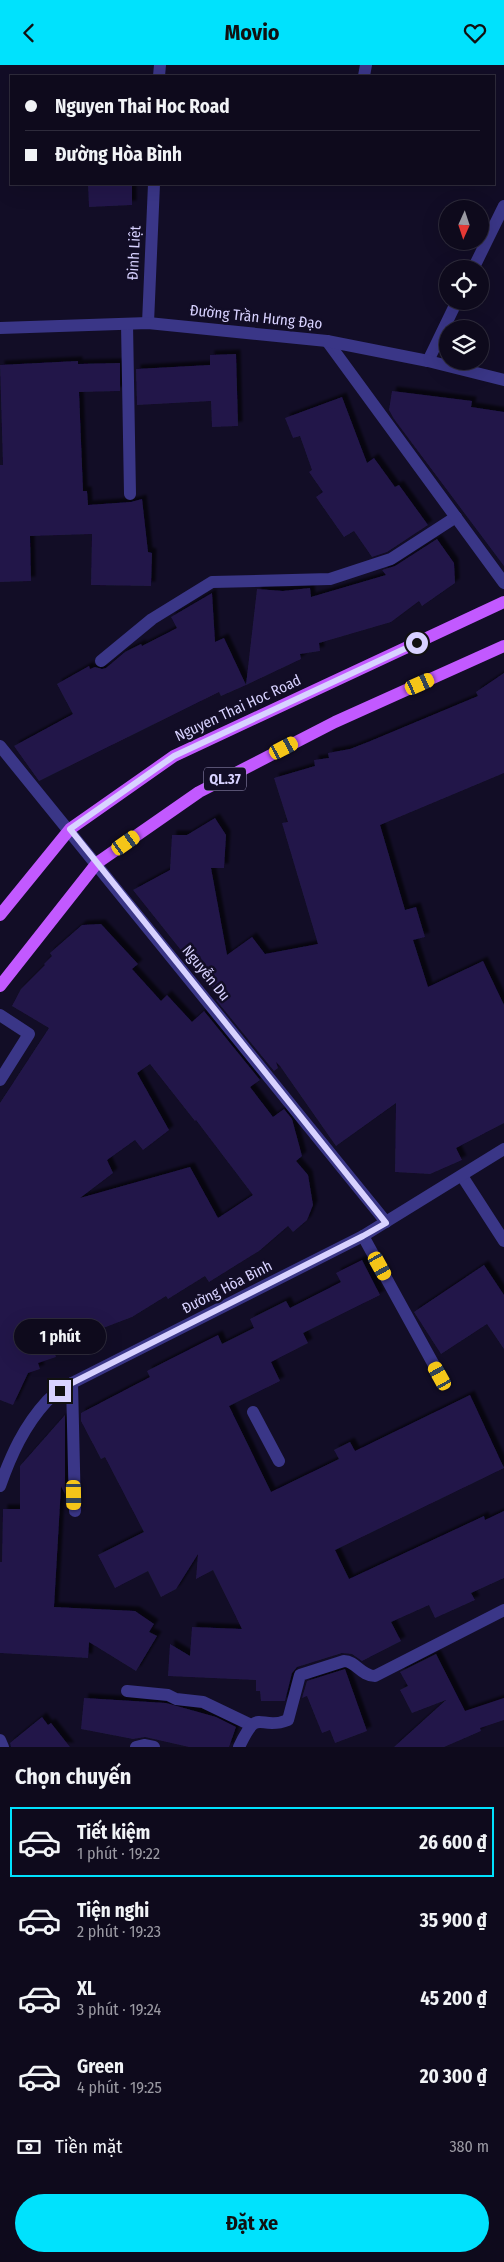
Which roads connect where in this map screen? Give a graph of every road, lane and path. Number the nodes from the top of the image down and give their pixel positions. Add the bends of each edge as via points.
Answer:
1 (154, 185) edge
2 (504, 206) edge
3 (477, 260) edge
4 (454, 310) edge
5 (148, 323) junction
6 (127, 324) junction
7 (0, 328) edge
8 (327, 341) junction
9 (428, 361) junction
10 (504, 380) edge
11 (130, 494) dead end
12 (456, 517) junction
13 (504, 583) edge
14 (504, 602) edge
15 (504, 646) edge
16 (101, 661) dead end
17 (0, 745) edge
18 (70, 829) junction
19 (97, 863) junction
20 (0, 915) edge
21 (0, 986) edge
22 (0, 1015) edge
23 (0, 1080) edge
24 (504, 1149) edge
25 (462, 1176) junction
26 (386, 1223) junction
27 (363, 1236) junction
28 (504, 1241) edge
29 (440, 1376) dead end
30 (72, 1383) junction
31 (253, 1412) dead end
32 (279, 1461) dead end
33 (0, 1486) edge
34 (75, 1511) dead end
35 (504, 1610) edge
36 (127, 1691) dead end
37 (251, 1725) junction
38 (0, 1740) edge
39 (2, 1747) edge
40 (136, 1747) edge
41 (154, 1747) edge
42 (239, 1747) edge

1 - 5 street, Đinh Liệt
2 - 3 street
4 - 9 street
5 - 6 street, Đường Trần Hưng Đạo
5 - 8 street, Đường Trần Hưng Đạo
6 - 7 street, Đường Trần Hưng Đạo
6 - 11 street
8 - 9 street, Đường Trần Hưng Đạo
8 - 12 street
9 - 10 street, Đường Trần Hưng Đạo
12 - 13 street
12 - 16 street via 391,559 330,579 212,582 152,619
14 - 18 main road, Nguyen Thai Hoc Road via 174,756
15 - 19 main road, QL.37 via 335,722 200,792
17 - 18 street, Nguyễn Du
18 - 19 street, Nguyễn Du
18 - 20 main road, Nguyen Thai Hoc Road
19 - 21 main road, QL.37
19 - 26 street, Nguyễn Du
22 - 23 street via 29,1034
24 - 25 street, Đường Hòa Bình
25 - 26 street, Đường Hòa Bình
25 - 28 street
26 - 27 street, Đường Hòa Bình
27 - 29 street
27 - 30 street, Đường Hòa Bình
30 - 33 street, Đường Hòa Bình via 48,1400 29,1423
30 - 34 street
31 - 32 street
35 - 37 street via 374,1676 364,1674 350,1661 304,1673 299,1679 288,1720 254,1722
36 - 37 street via 203,1703
37 - 42 street
38 - 39 street
40 - 41 street

